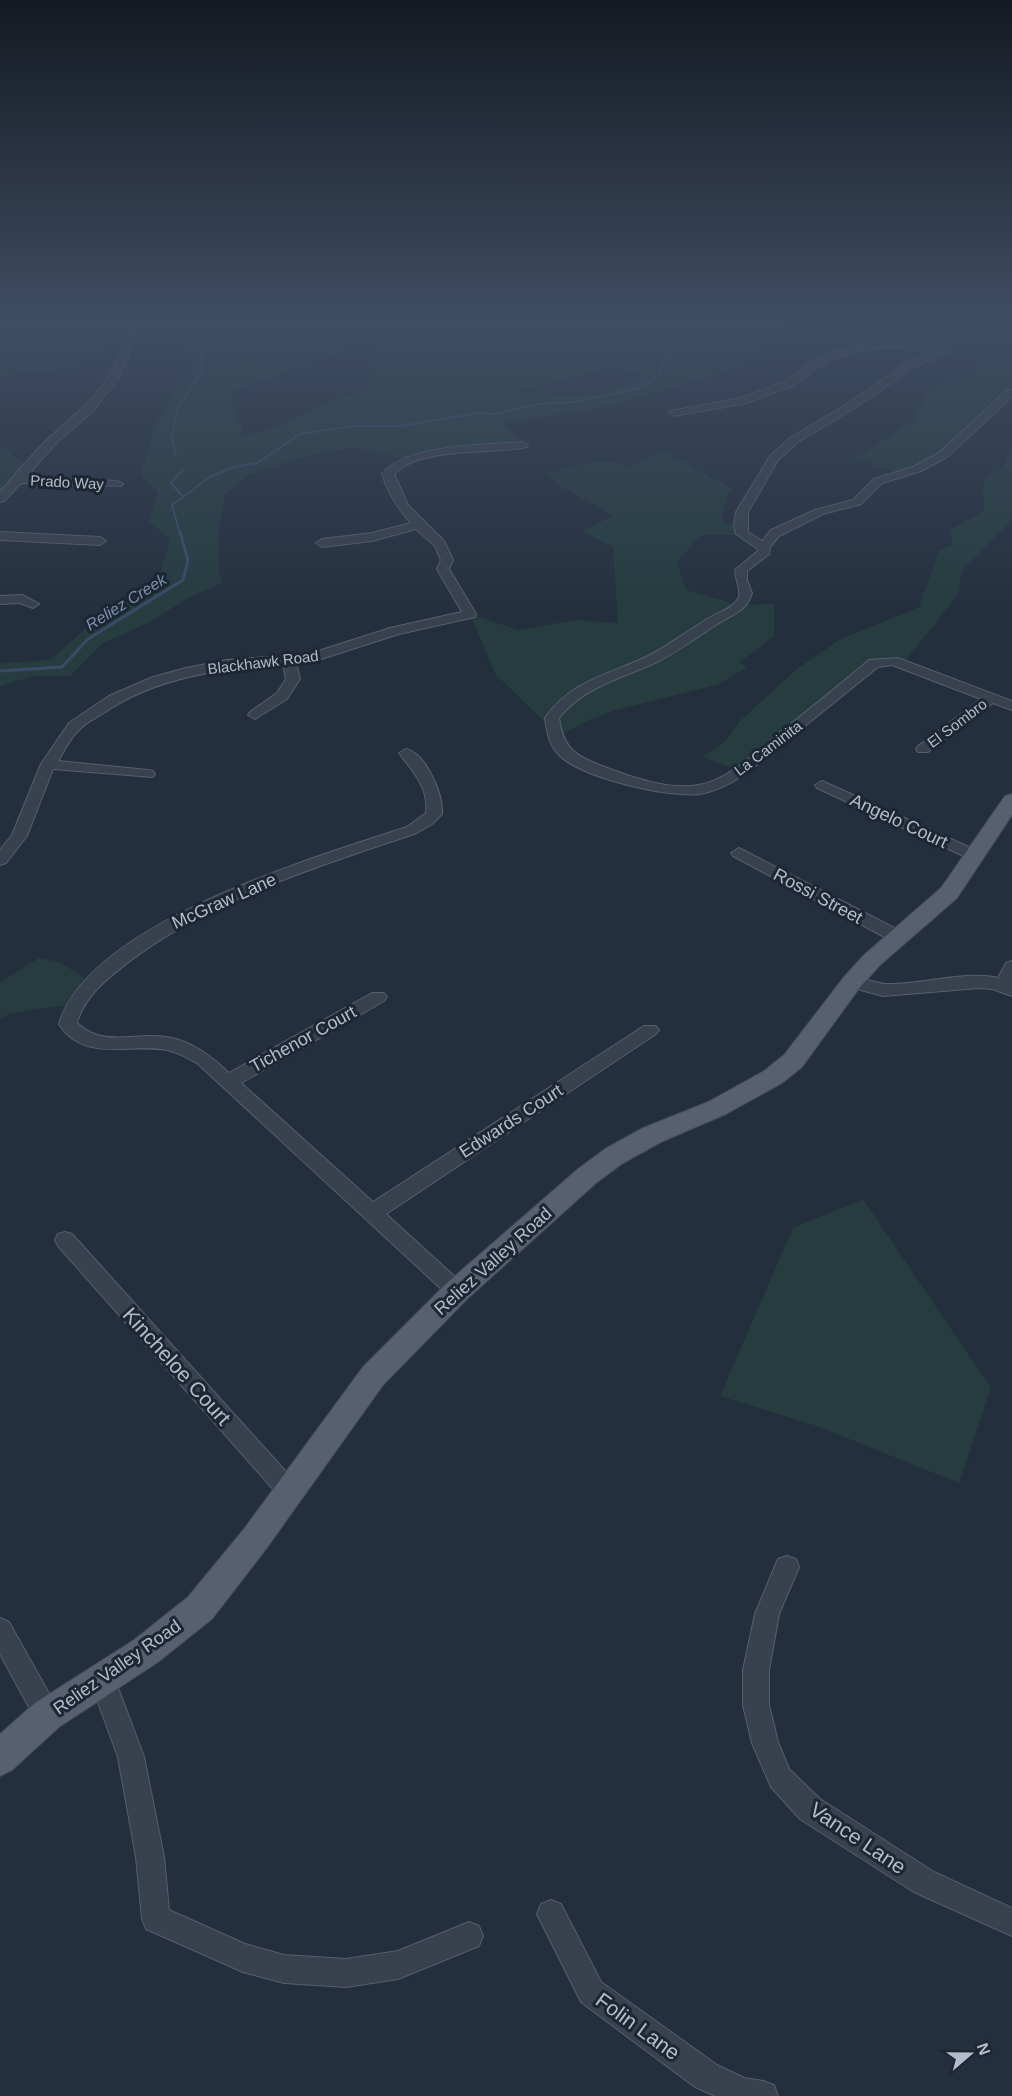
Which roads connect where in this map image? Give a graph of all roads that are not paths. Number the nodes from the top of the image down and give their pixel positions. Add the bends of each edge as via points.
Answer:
1 (78, 419) edge
2 (829, 419) edge
3 (983, 419) edge
4 (523, 446) dead end
5 (17, 479) junction
6 (117, 484) dead end
7 (0, 499) edge
8 (418, 525) junction
9 (0, 536) edge
10 (100, 541) dead end
11 (322, 543) dead end
12 (764, 547) junction
13 (0, 600) edge
14 (33, 604) dead end
15 (289, 660) junction
16 (991, 698) junction
17 (1012, 706) edge
18 (255, 715) dead end
19 (922, 749) dead end
20 (406, 753) dead end
21 (48, 764) junction
22 (148, 774) dead end
23 (822, 785) dead end
24 (1012, 800) edge
25 (739, 853) dead end
26 (976, 856) junction
27 (0, 860) edge
28 (898, 937) junction
29 (1012, 967) edge
30 (852, 982) junction
31 (1008, 988) edge
32 (378, 997) dead end
33 (650, 1030) dead end
34 (229, 1081) junction
35 (372, 1213) junction
36 (65, 1240) dead end
37 (457, 1291) junction
38 (289, 1491) junction
39 (788, 1567) dead end
40 (0, 1630) edge
41 (102, 1678) junction
42 (47, 1715) junction
43 (0, 1758) edge
44 (551, 1914) dead end
45 (1012, 1922) edge
46 (469, 1936) dead end
47 (763, 2096) edge

1 - 5 street
2 - 12 street via 794,440 768,465 742,512 742,534
3 - 12 street via 943,455 917,469 878,481 856,502 819,512 775,533
4 - 8 street via 430,454 389,470 390,483
5 - 6 street, Prado Way
5 - 7 street
8 - 11 street via 372,537
8 - 15 street, Blackhawk Road via 445,549 447,560 443,569 470,614 395,631 310,658
9 - 10 street
12 - 16 street, La Caminita via 761,556 741,570 746,592 734,610 686,641 565,701 552,718 554,737 564,753 624,780 701,789 727,778 764,752 874,663 893,661
13 - 14 street via 22,598
15 - 18 street via 293,679 282,696
15 - 21 street, Blackhawk Road via 227,664 158,680 114,699 74,726
16 - 17 street, La Caminita
16 - 19 street, El Sombro
20 - 34 street, McGraw Lane via 421,768 434,797 434,814 427,821 412,830 255,883 192,912 140,943 92,983 71,1010 68,1024 78,1035 93,1042 162,1042 181,1046
21 - 22 street
21 - 27 street, Blackhawk Road via 19,836
23 - 26 street, Angelo Court
24 - 26 main road, Reliez Valley Road
25 - 28 street, Rossi Street
26 - 28 main road, Reliez Valley Road via 949,893
28 - 30 main road, Reliez Valley Road
29 - 31 street
30 - 31 street via 883,990 980,982
30 - 37 main road, Reliez Valley Road via 793,1061 773,1077 614,1156
32 - 34 street, Tichenor Court
33 - 35 street, Edwards Court
34 - 35 street, McGraw Lane
35 - 37 street, McGraw Lane
36 - 38 street, Kincheloe Court
37 - 38 main road, Reliez Valley Road via 373,1376
38 - 41 main road, Reliez Valley Road via 200,1608 146,1651
39 - 45 street, Vance Lane via 767,1614 756,1670 756,1706 765,1743 780,1778 810,1809 924,1882
40 - 42 street
41 - 42 main road, Reliez Valley Road
41 - 46 street via 131,1757 150,1857 156,1919 243,1958 284,1969 346,1973 398,1965
42 - 43 main road, Reliez Valley Road
44 - 47 street, Folin Lane via 591,1992 706,2076 742,2093

